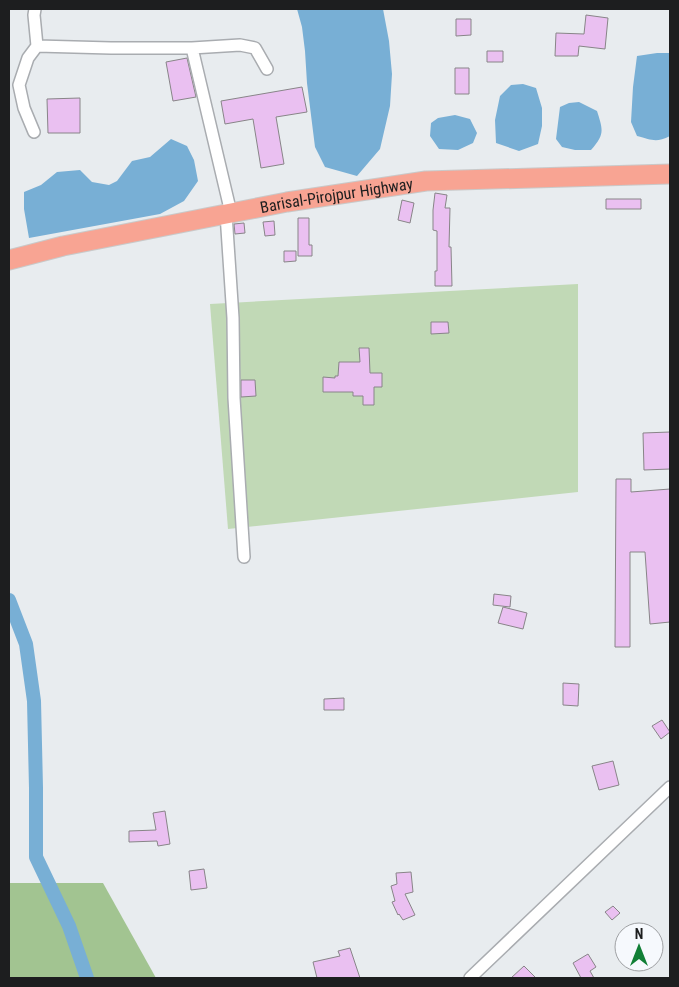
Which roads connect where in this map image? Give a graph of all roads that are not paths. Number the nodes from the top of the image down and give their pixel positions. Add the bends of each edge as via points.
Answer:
1 (35, 9) edge
2 (37, 46) junction
3 (192, 48) junction
4 (267, 69) dead end
5 (34, 132) dead end
6 (670, 174) edge
7 (229, 213) junction
8 (9, 260) edge
9 (244, 557) dead end
10 (670, 787) edge
11 (470, 978) edge

1 - 2 street
2 - 3 street
2 - 5 street via 28,58 19,85
3 - 4 street via 240,45 255,48
3 - 7 street
6 - 7 highway, Barisal-Pirojpur Highway via 426,181
7 - 8 highway, Barisal-Pirojpur Highway via 62,246
7 - 9 street via 234,398
10 - 11 street

